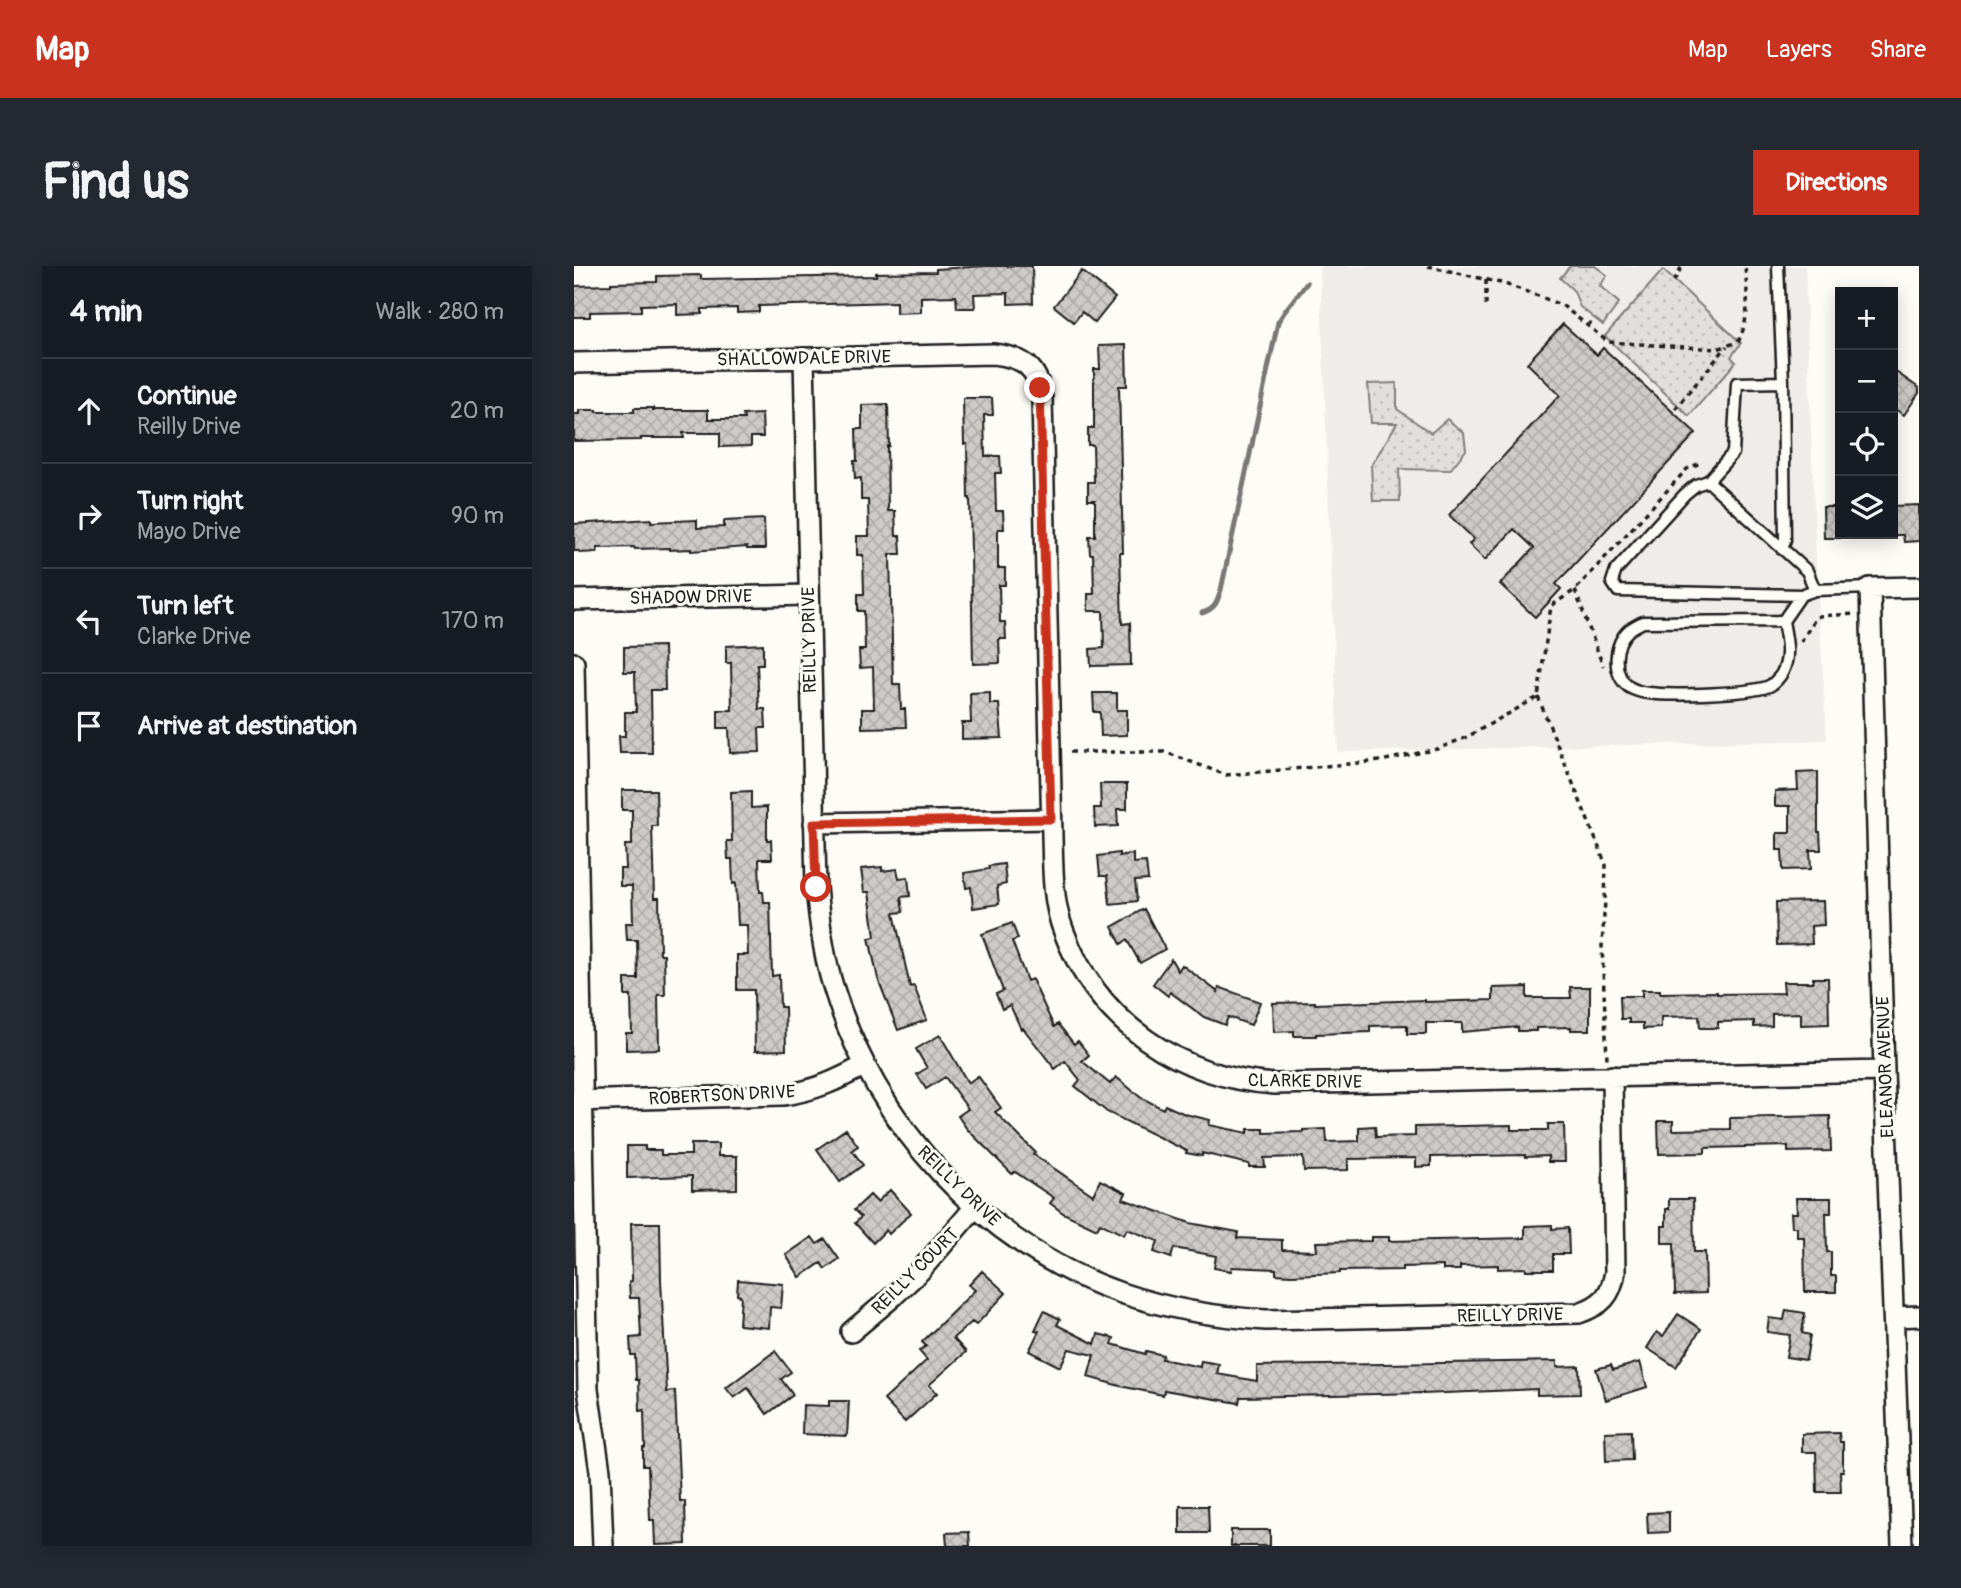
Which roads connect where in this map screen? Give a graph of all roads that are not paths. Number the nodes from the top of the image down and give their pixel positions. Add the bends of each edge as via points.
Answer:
1 (1778, 266) edge
2 (804, 358) junction
3 (574, 363) edge
4 (1031, 367) joint
5 (1783, 382) junction
6 (1708, 481) junction
7 (1782, 549) junction
8 (1919, 587) edge
9 (1870, 588) junction
10 (1815, 590) junction
11 (808, 595) junction
12 (1801, 595) junction
13 (574, 600) edge
14 (1783, 621) junction
15 (574, 663) edge
16 (1051, 819) junction
17 (814, 823) junction
18 (864, 1065) junction
19 (1610, 1071) junction
20 (1884, 1071) junction
21 (578, 1101) edge
22 (975, 1207) junction
23 (1894, 1317) junction
24 (1919, 1317) edge
25 (851, 1332) dead end
26 (603, 1546) edge
27 (1902, 1546) edge

1 - 5 lane
2 - 3 street, SHALLOWDALE DRIVE
2 - 4 street, SHALLOWDALE DRIVE via 993,354 1016,358
2 - 11 street, REILLY DRIVE
4 - 16 street, CLARKE DRIVE via 1042,398
5 - 6 lane via 1737,383 1733,453
5 - 7 lane
6 - 7 lane
6 - 12 lane via 1685,494 1616,570 1612,582 1618,591
7 - 10 lane via 1807,571
8 - 9 street
9 - 10 lane
9 - 20 street, ELEANOR AVENUE
10 - 12 lane
11 - 13 street, SHADOW DRIVE
11 - 17 street, REILLY DRIVE
12 - 14 lane
14 - 14 lane via 1643,622 1621,641 1616,653 1618,672 1628,686 1645,693 1754,690 1771,685 1787,659
15 - 21 street
16 - 17 street
16 - 19 street, CLARKE DRIVE via 1059,915 1076,958 1090,983 1127,1025 1184,1063 1229,1078 1275,1084
17 - 18 street, REILLY DRIVE via 825,956
18 - 21 street, ROBERTSON DRIVE via 832,1083 790,1094
18 - 22 street, REILLY DRIVE via 916,1146
19 - 20 street, CLARKE DRIVE
19 - 22 street, REILLY DRIVE via 1615,1272 1602,1302 1579,1312 1266,1320 1196,1313 1089,1280 1014,1237
20 - 23 street, ELEANOR AVENUE
21 - 26 street via 588,1390 600,1471
22 - 25 street, REILLY COURT via 920,1271
23 - 24 street
23 - 27 street, ELEANOR AVENUE

